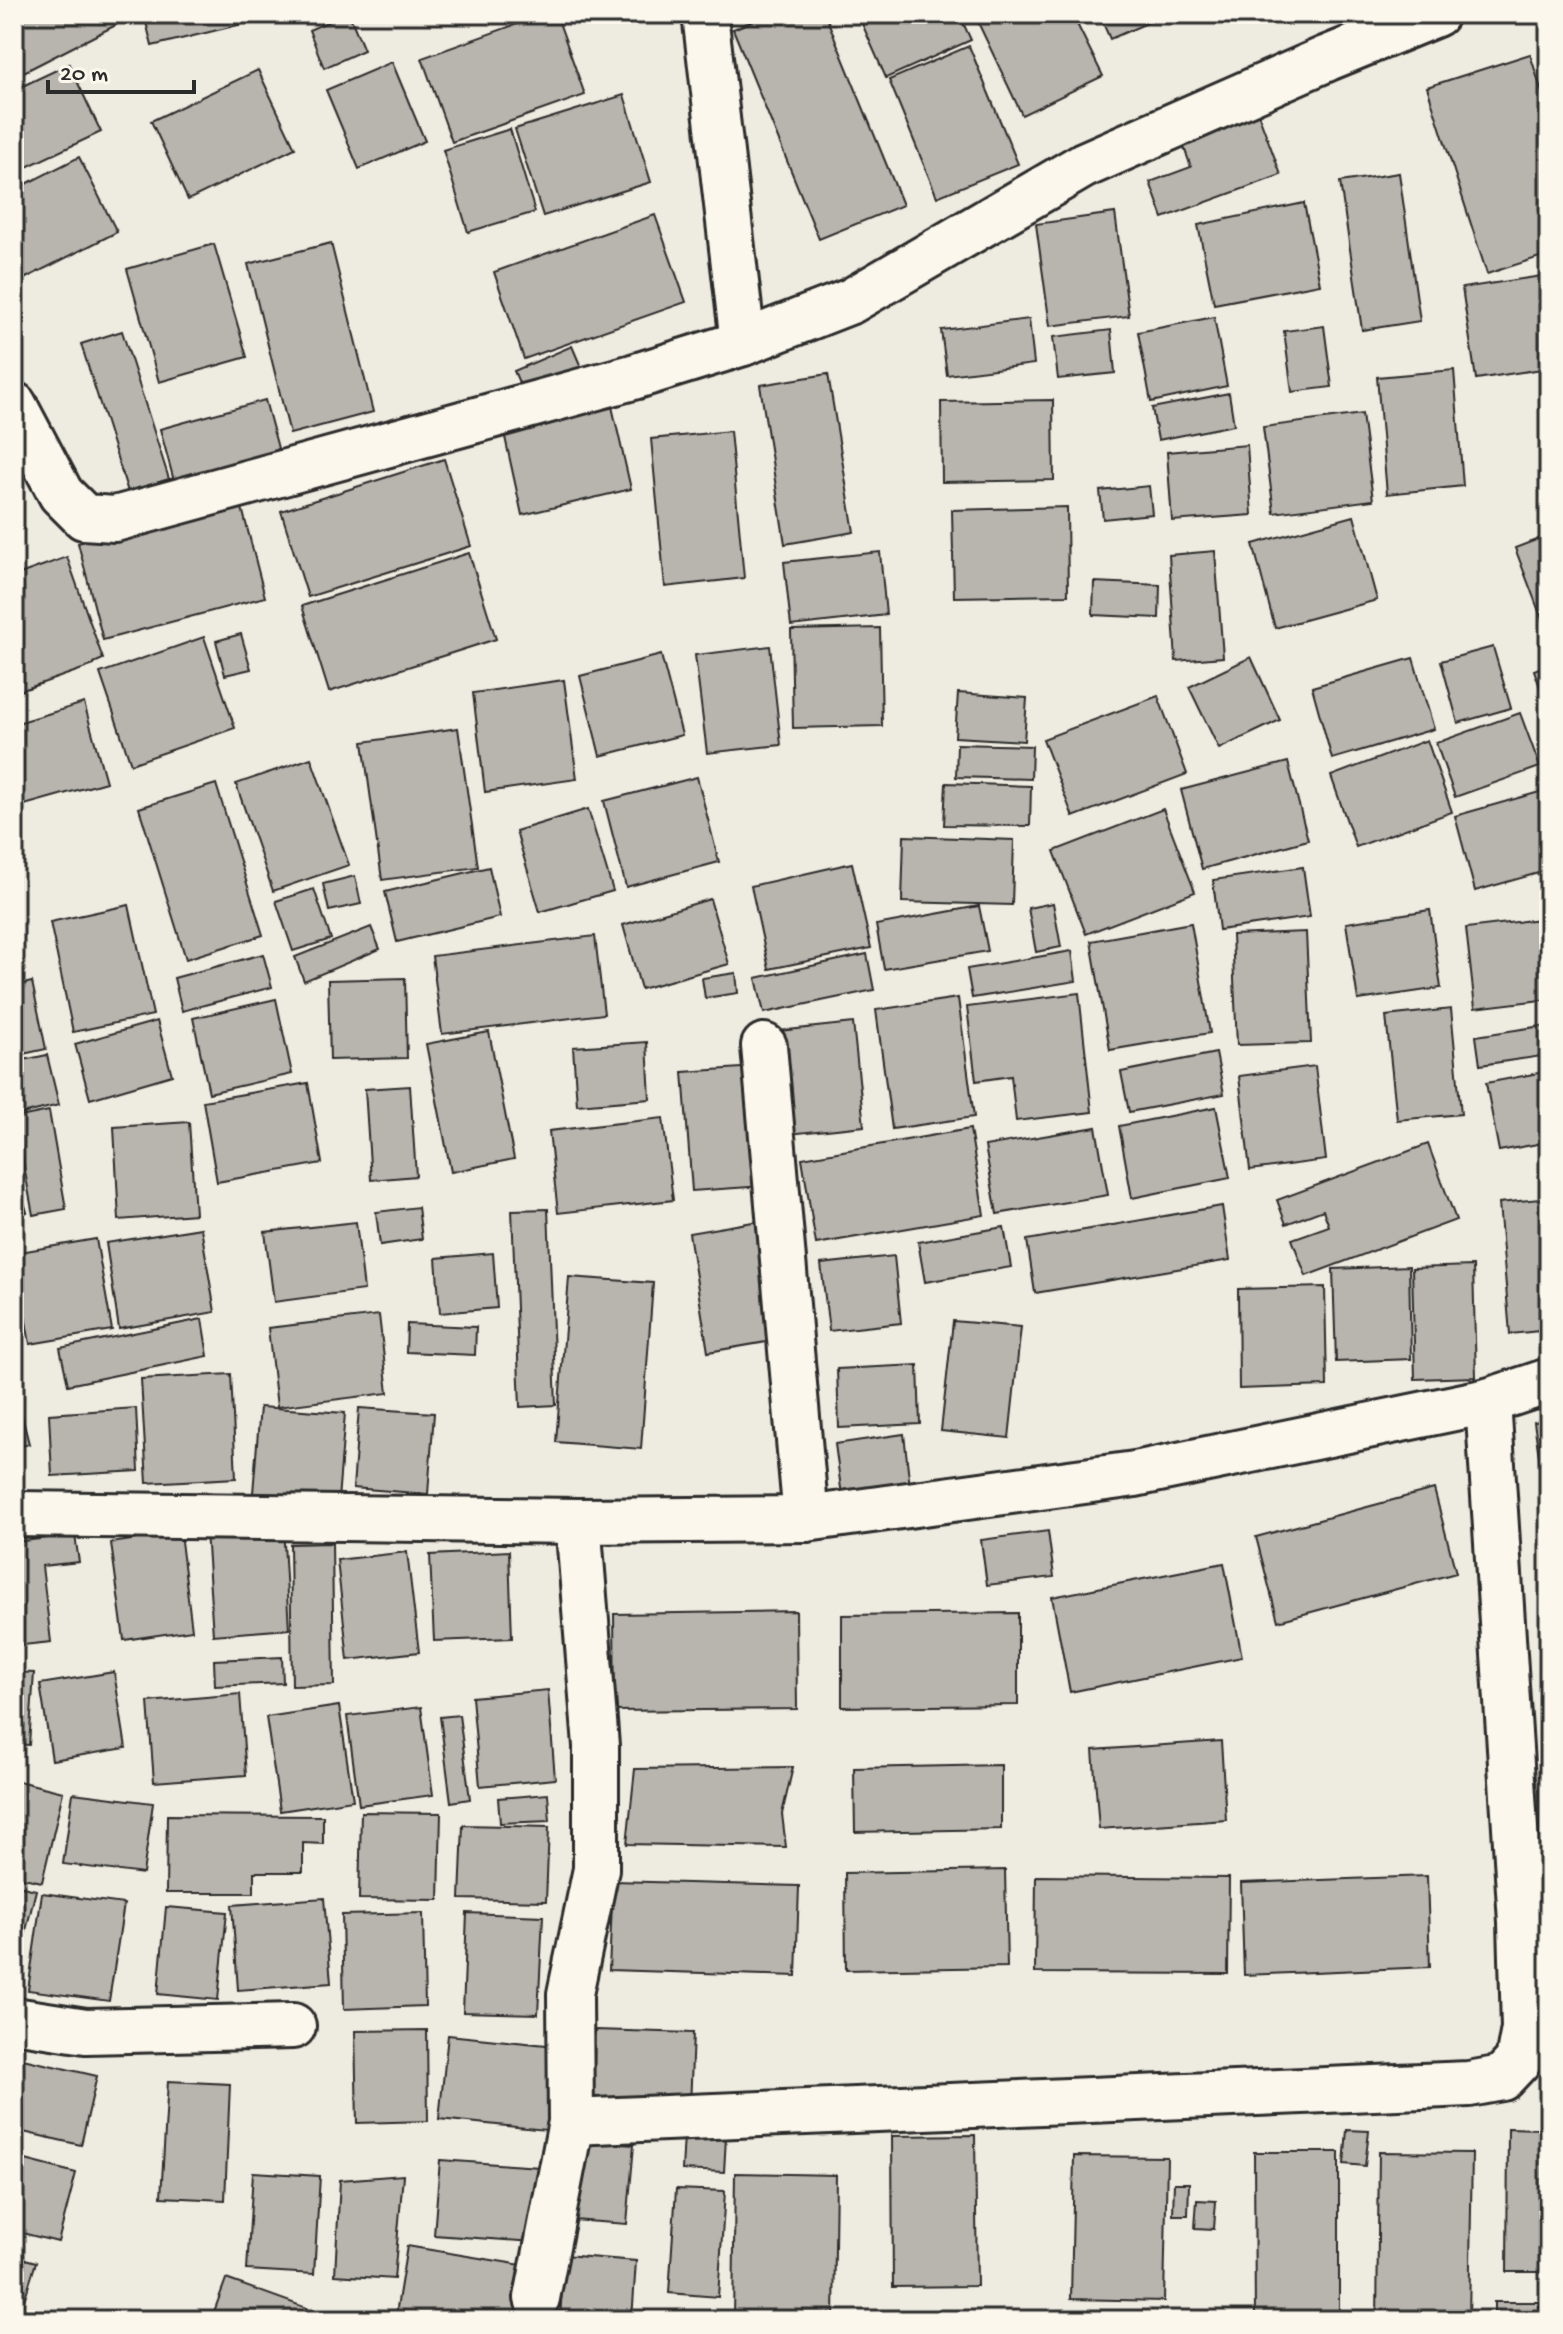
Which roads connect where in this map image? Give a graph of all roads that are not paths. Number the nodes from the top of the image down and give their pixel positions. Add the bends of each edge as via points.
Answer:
1 (705, 14) edge
2 (1436, 14) edge
3 (743, 343) junction
4 (14, 405) edge
5 (764, 1046) dead end
6 (1549, 1381) edge
7 (1488, 1401) junction
8 (14, 1514) edge
9 (806, 1519) junction
10 (578, 1521) junction
11 (1535, 1924) edge
12 (14, 2020) edge
13 (293, 2026) dead end
14 (571, 2122) junction
15 (537, 2298) dead end

1 - 3 street
2 - 3 street via 1084,165 851,301
3 - 4 street via 115,519 84,517 61,494
5 - 9 street
6 - 7 street
7 - 9 street via 1135,1474
7 - 11 street
8 - 10 street
9 - 10 street
10 - 14 street via 596,1746 596,1869 570,1994
11 - 14 street via 1518,2061 1502,2078 1469,2084
12 - 13 street via 86,2031
14 - 15 street

